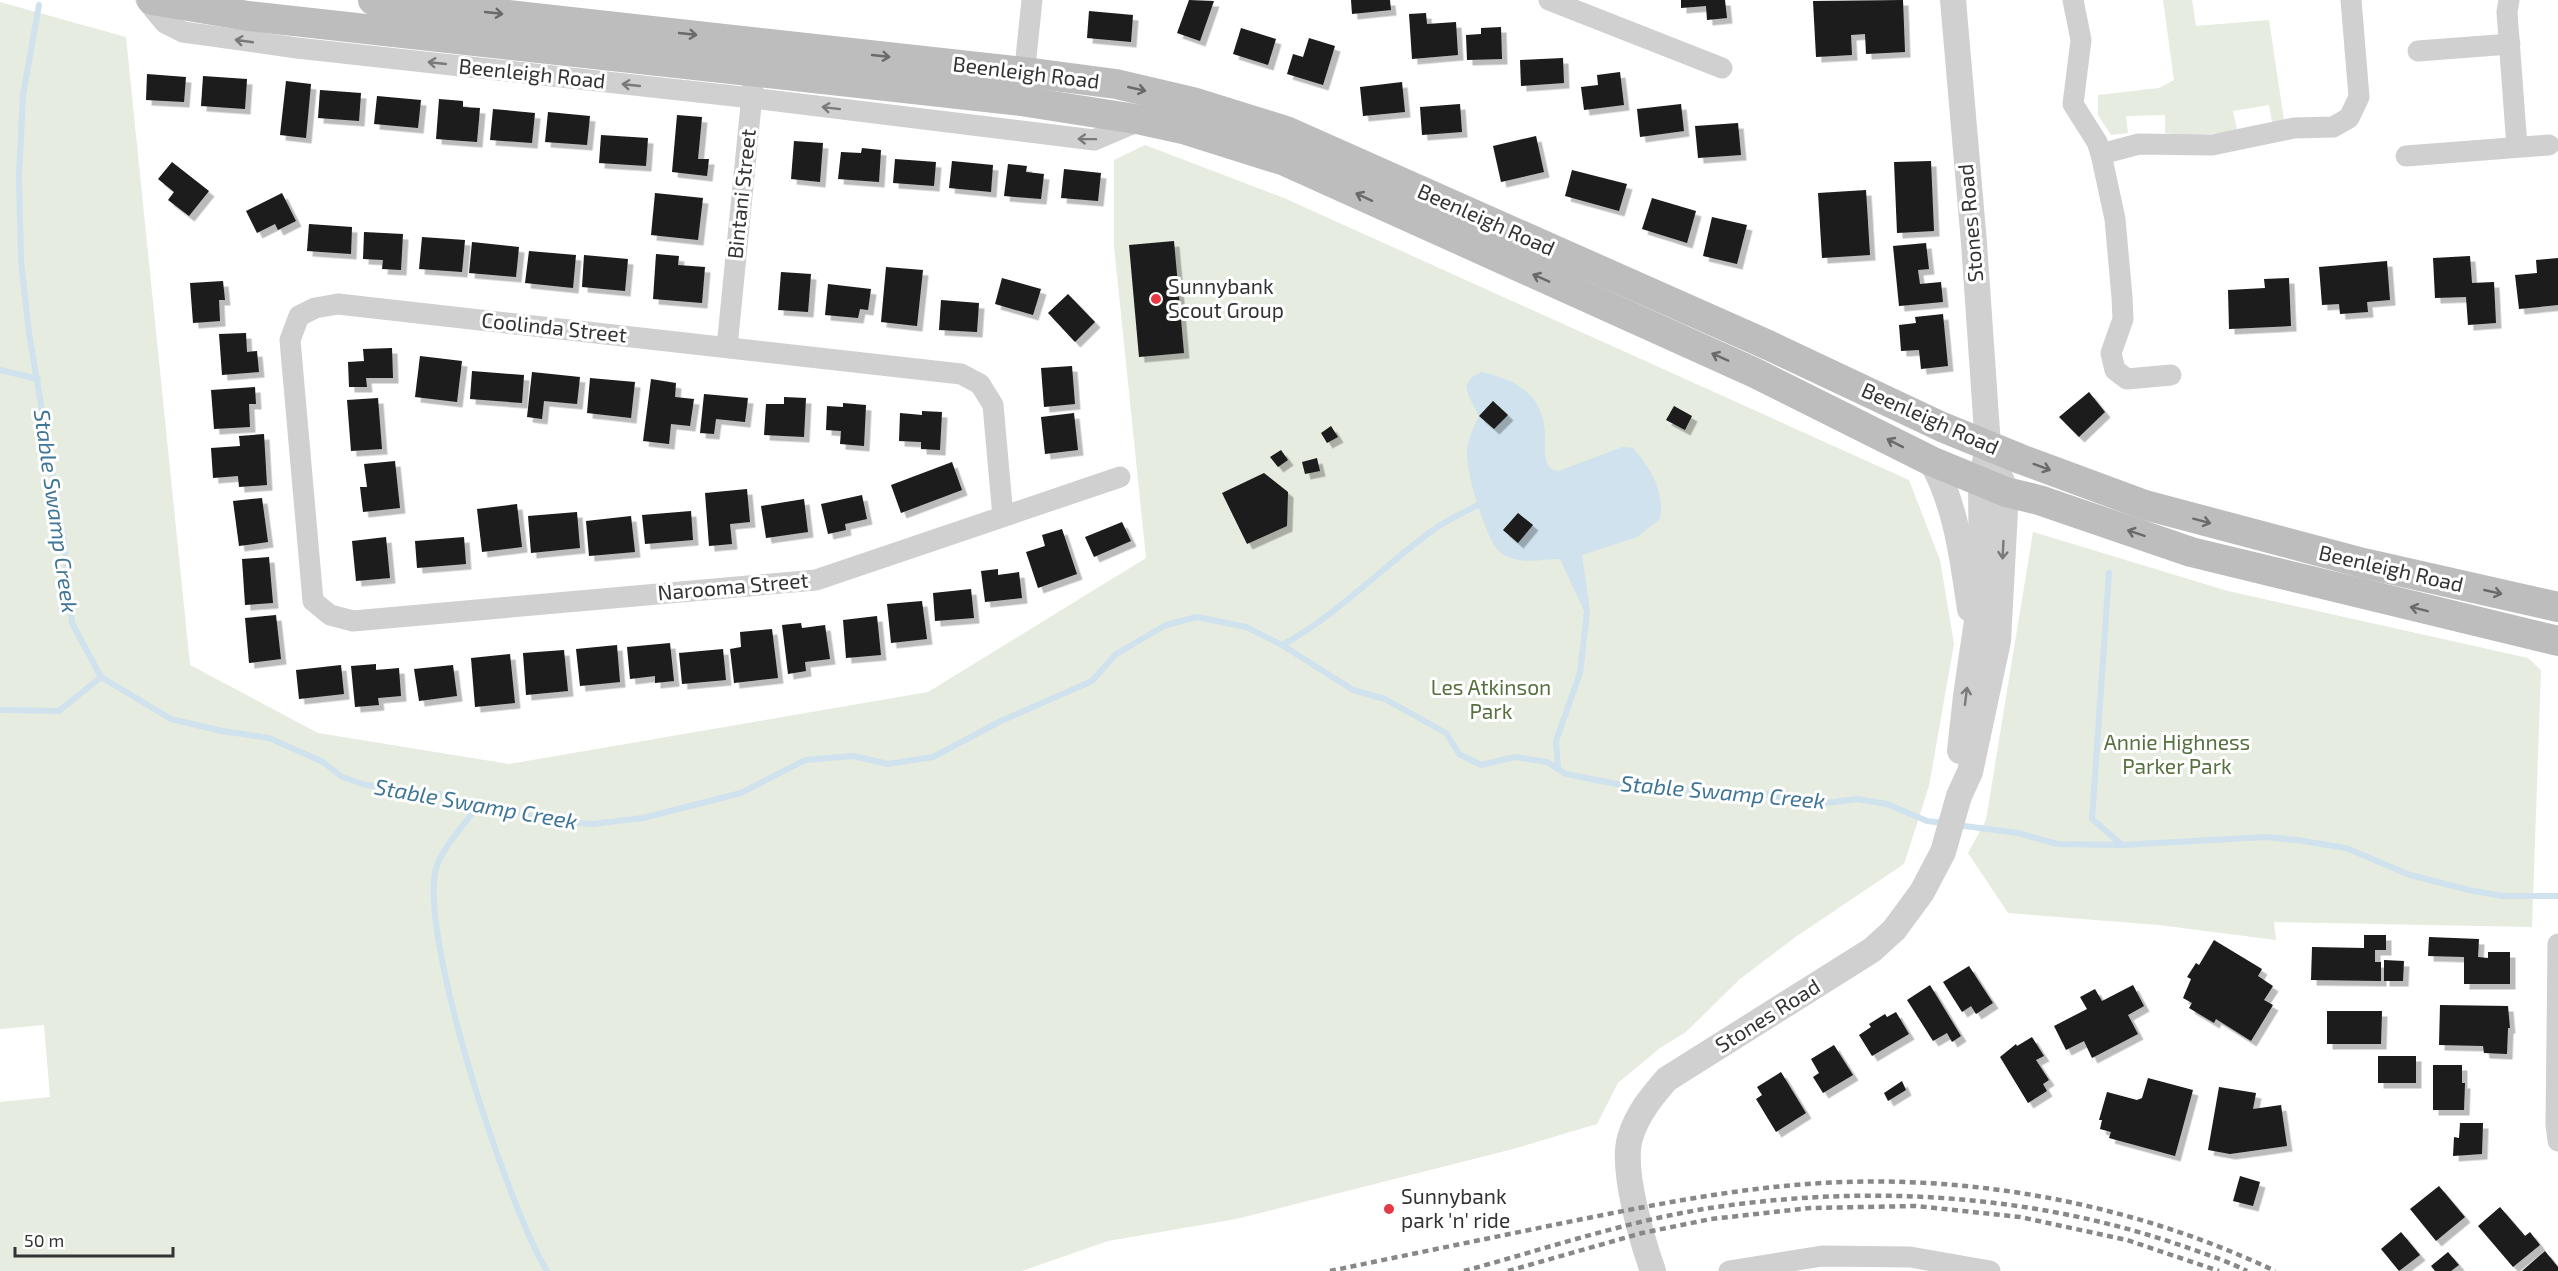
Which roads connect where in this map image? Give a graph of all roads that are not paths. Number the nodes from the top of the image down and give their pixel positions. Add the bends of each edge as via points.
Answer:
1 (146, 0) edge
2 (152, 0) edge
3 (373, 0) edge
4 (1032, 0) edge
5 (1549, 0) edge
6 (1953, 0) edge
7 (2073, 0) edge
8 (2351, 0) edge
9 (2509, 0) edge
10 (758, 42) junction
11 (2510, 44) junction
12 (2418, 51) dead end
13 (1722, 68) dead end
14 (753, 85) junction
15 (1023, 86) junction
16 (1142, 120) junction
17 (2549, 145) dead end
18 (2517, 147) junction
19 (2101, 154) junction
20 (2406, 156) dead end
21 (727, 347) junction
22 (2171, 375) dead end
23 (1988, 446) junction
24 (1931, 461) junction
25 (1120, 477) dead end
26 (1993, 488) junction
27 (1003, 518) junction
28 (2558, 607) edge
29 (330, 615) joint
30 (1974, 633) junction
31 (2558, 641) edge
32 (1959, 796) junction
33 (2558, 944) edge
34 (2558, 1141) edge
35 (1646, 1264) edge
36 (1729, 1271) edge
37 (1990, 1271) edge

14 -> 1 street, Beenleigh Road via 309,49 183,32 165,23
2 - 14 main road, Beenleigh Road
3 -> 10 main road, Beenleigh Road
4 - 15 street
5 - 13 street
6 - 23 street, Stones Road
7 - 19 street via 2081,40 2073,104
8 - 19 street via 2359,97 2349,118 2333,127 2294,128 2212,145 2139,144
9 - 11 street
10 - 14 street, Bintani Street
10 -> 15 main road, Beenleigh Road
11 - 12 street
11 - 18 street
14 - 15 main road, Beenleigh Road
16 -> 14 street, Beenleigh Road via 1094,140
14 - 21 street, Bintani Street
15 - 16 main road, Beenleigh Road
15 -> 23 main road, Beenleigh Road via 1116,84 1286,130
24 -> 16 main road, Beenleigh Road via 1755,373 1285,161
17 - 18 street
18 - 20 street
19 - 22 street via 2115,219 2122,297 2123,319 2111,353 2115,370 2127,379
21 - 27 street, Coolinda Street via 961,374 980,384 993,405
21 - 29 street, Coolinda Street via 338,304 299,316 290,340 313,601
23 - 26 street, Stones Road
23 -> 28 main road, Beenleigh Road via 2145,506 2363,563
24 - 26 main road, Beenleigh Road
24 - 30 street, Stones Road via 1949,502
25 - 27 street, Narooma Street
26 - 30 street, Stones Road
31 -> 26 main road, Beenleigh Road via 2191,552
26 -> 32 street, Stones Road via 1998,641 1970,772
27 - 29 street, Narooma Street via 816,580 352,621
32 -> 30 street, Stones Road
32 - 35 street, Stones Road via 1943,852 1922,892 1894,930 1872,950 1667,1079 1648,1100 1630,1138 1628,1155
33 - 34 street
36 - 37 street via 1822,1256 1910,1257

